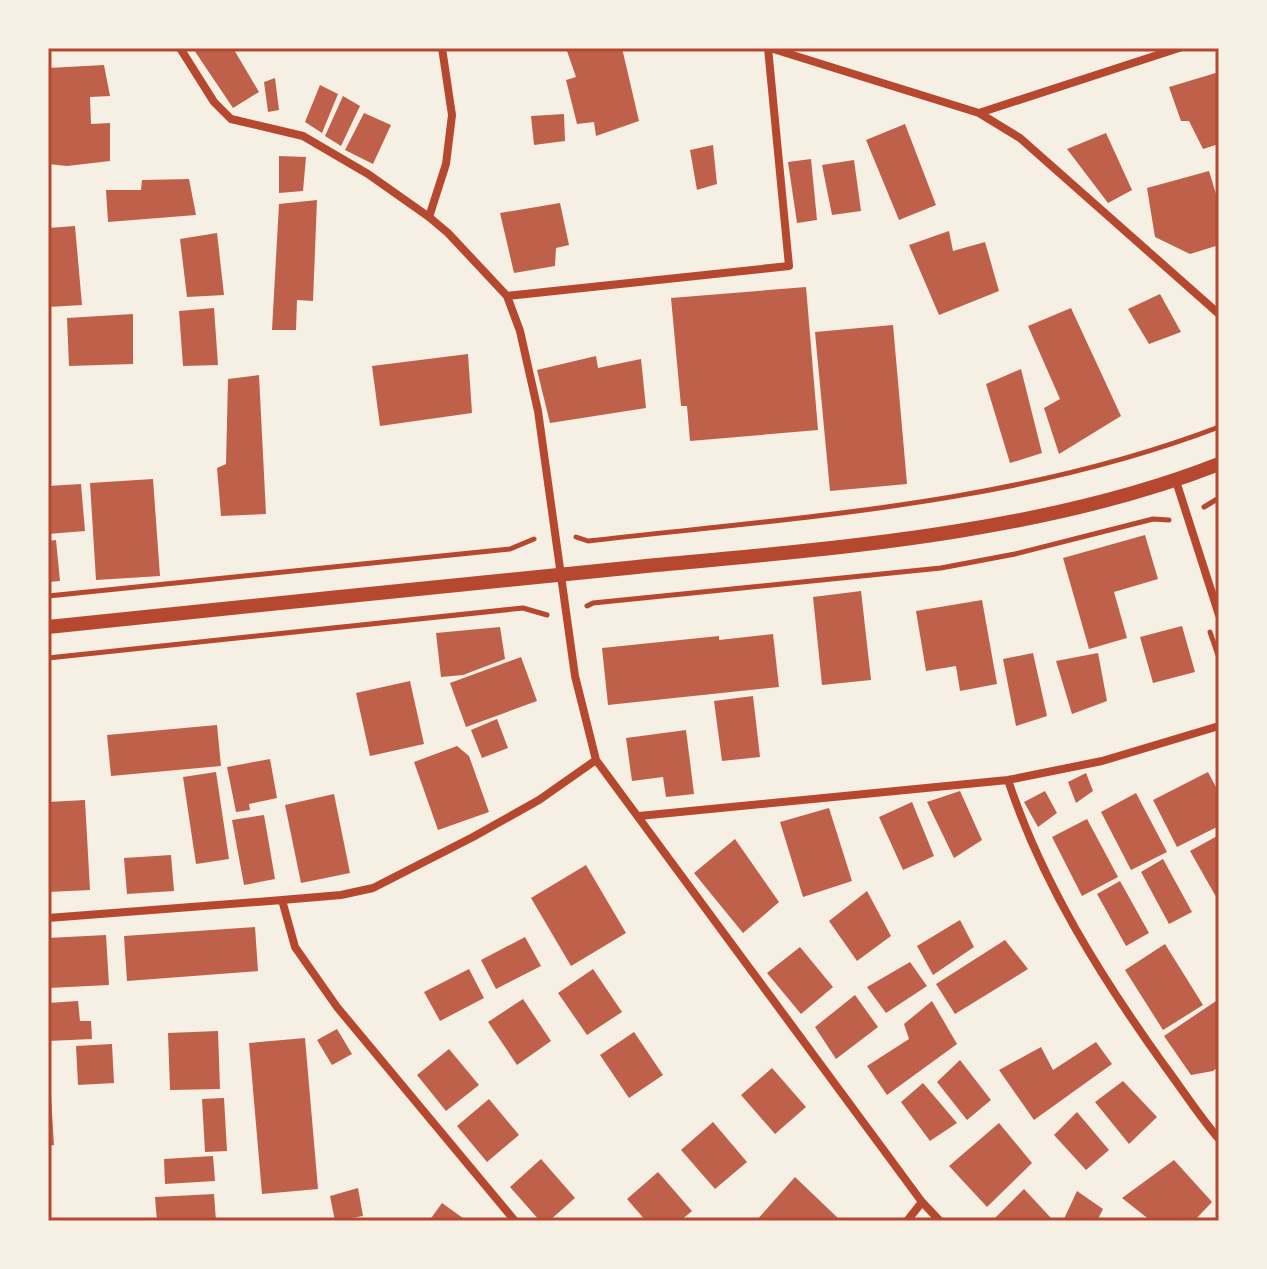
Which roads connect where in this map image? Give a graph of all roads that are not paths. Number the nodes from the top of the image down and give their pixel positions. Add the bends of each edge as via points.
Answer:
1 (180, 48) edge
2 (442, 48) edge
3 (769, 48) edge
4 (1179, 48) edge
5 (979, 113) junction
6 (429, 217) junction
7 (507, 296) junction
8 (1219, 314) edge
9 (1219, 464) edge
10 (1176, 481) junction
11 (560, 575) junction
12 (1219, 615) edge
13 (48, 627) edge
14 (1219, 726) edge
15 (596, 760) junction
16 (1008, 780) junction
17 (639, 816) junction
18 (282, 900) junction
19 (48, 918) edge
20 (1219, 1139) edge
21 (922, 1202) junction
22 (515, 1221) edge
23 (907, 1221) edge
24 (940, 1221) edge

1 - 6 street via 231,119 303,136
2 - 6 street via 452,115 446,164
3 - 5 street
3 - 7 street via 789,266
4 - 5 street
5 - 8 street via 1020,138
6 - 7 street
7 - 11 street via 538,411
9 - 10 street
10 - 11 street via 938,534
10 - 12 street
11 - 13 street
11 - 15 street via 575,676
14 - 16 street via 1102,761
15 - 17 street
15 - 18 street via 539,800 373,888
16 - 17 street
16 - 20 street via 1031,845 1068,917 1140,1032
17 - 21 street
18 - 19 street
18 - 22 street via 295,947 337,1007
21 - 23 street
21 - 24 street

